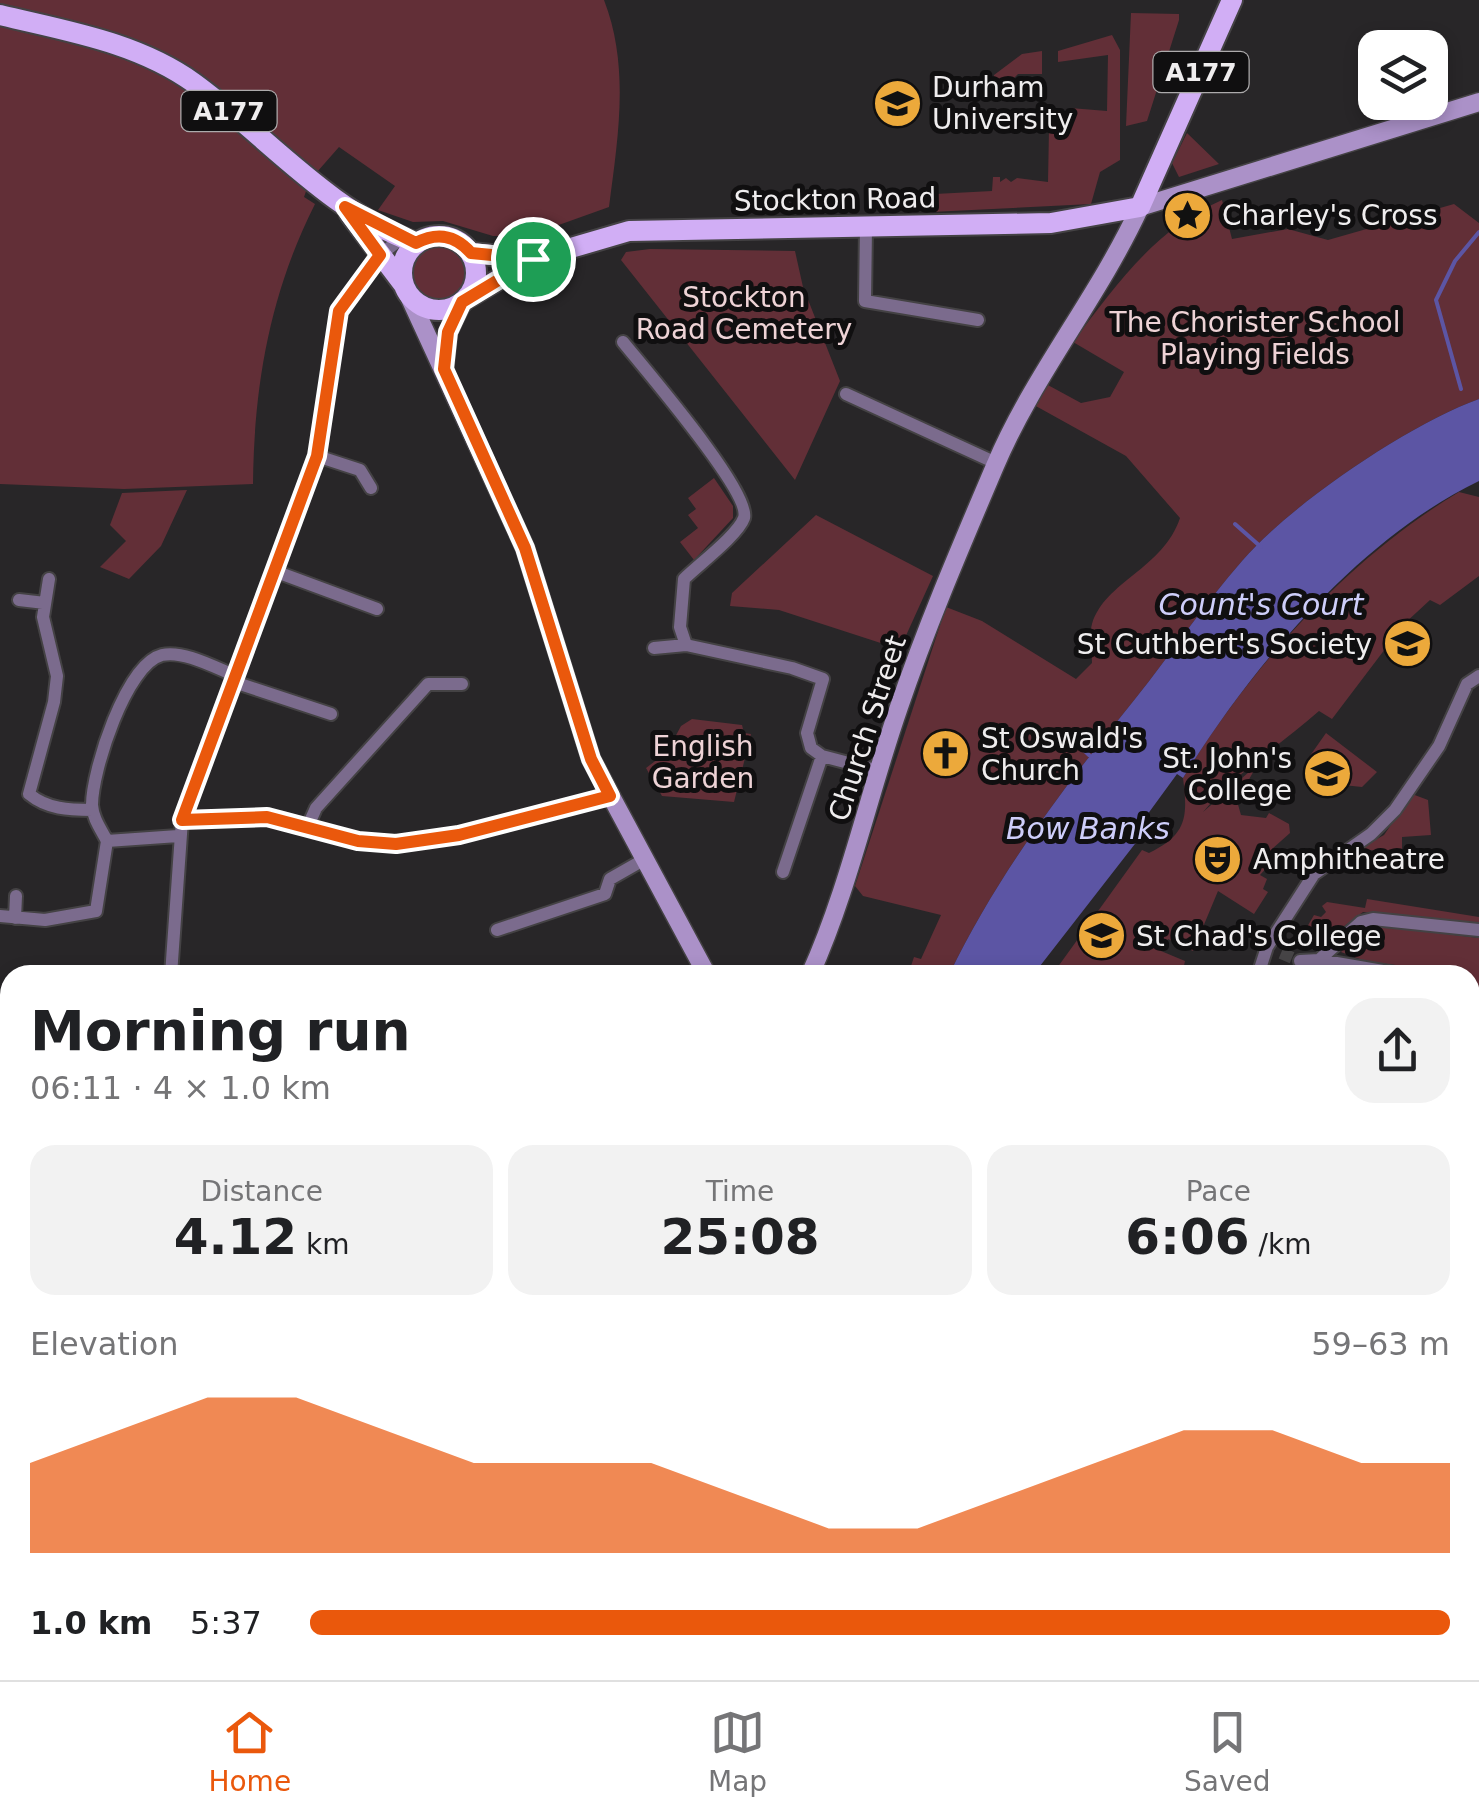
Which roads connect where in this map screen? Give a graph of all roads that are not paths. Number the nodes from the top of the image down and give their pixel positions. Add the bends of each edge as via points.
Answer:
1 (1232, 0) edge
2 (0, 15) edge
3 (1479, 102) edge
4 (345, 207) junction
5 (1140, 207) junction
6 (866, 227) junction
7 (409, 240) junction
8 (471, 253) junction
9 (380, 255) junction
10 (533, 259) junction
11 (405, 289) junction
12 (465, 300) junction
13 (978, 320) dead end
14 (623, 342) dead end
15 (444, 369) junction
16 (846, 394) dead end
17 (317, 456) junction
18 (996, 463) junction
19 (371, 488) dead end
20 (277, 572) junction
21 (49, 579) dead end
22 (19, 600) dead end
23 (45, 603) junction
24 (377, 609) dead end
25 (686, 645) junction
26 (654, 648) dead end
27 (1479, 676) edge
28 (235, 679) junction
29 (462, 684) dead end
30 (331, 714) dead end
31 (822, 756) junction
32 (879, 771) junction
33 (610, 796) junction
34 (92, 810) junction
35 (182, 820) junction
36 (308, 826) junction
37 (178, 836) junction
38 (107, 840) junction
39 (646, 859) junction
40 (784, 872) dead end
41 (16, 896) dead end
42 (0, 916) edge
43 (15, 918) junction
44 (497, 930) dead end
45 (1479, 930) edge
46 (1300, 960) tunnel mouth
47 (1319, 960) junction
48 (171, 965) edge
49 (702, 965) edge
50 (815, 965) edge
51 (1264, 965) edge
52 (1348, 965) edge

1 - 5 main road, A177
2 - 4 main road, A177 via 100,39 191,80
3 - 5 street
4 - 7 main road, A177
4 - 9 main road, A177
5 - 6 main road, Stockton Road via 1062,222
5 - 18 street, Church Street via 1112,266 1021,406
6 - 10 main road, Stockton Road via 639,230
6 - 13 street via 865,302
7 - 8 main road via 440,235
7 - 9 street
7 - 11 main road
8 - 10 main road, Stockton Road
8 - 12 main road via 476,275
9 - 11 main road, A177
9 - 17 street via 339,311
10 - 12 main road, Stockton Road
11 - 12 main road via 428,308 452,308
11 - 15 street
12 - 15 street via 448,332
14 - 25 street via 744,507 742,522 684,579 680,627
15 - 33 street via 525,548 591,759
16 - 18 street
17 - 19 street via 360,470
17 - 20 street
18 - 32 street, Church Street via 931,620
20 - 24 street
20 - 28 street
21 - 23 street
22 - 23 street
23 - 34 street via 57,676 29,794 70,810
25 - 26 street
25 - 31 street via 830,681 807,741
27 - 51 street via 1467,684 1419,780 1372,834 1314,874
28 - 30 street
28 - 34 street via 167,654 144,666 114,718
28 - 35 street
29 - 36 street via 422,684 316,808
31 - 32 street
31 - 40 street
32 - 50 street, Church Street
33 - 36 street via 423,842 376,844
33 - 39 street
34 - 38 street
35 - 36 street via 267,817
35 - 37 street
37 - 38 street
37 - 48 street
38 - 43 street via 96,911
39 - 44 street via 610,879 606,894
39 - 49 street
41 - 43 street
42 - 43 street
45 - 47 street via 1373,919
46 - 47 street
47 - 52 street

